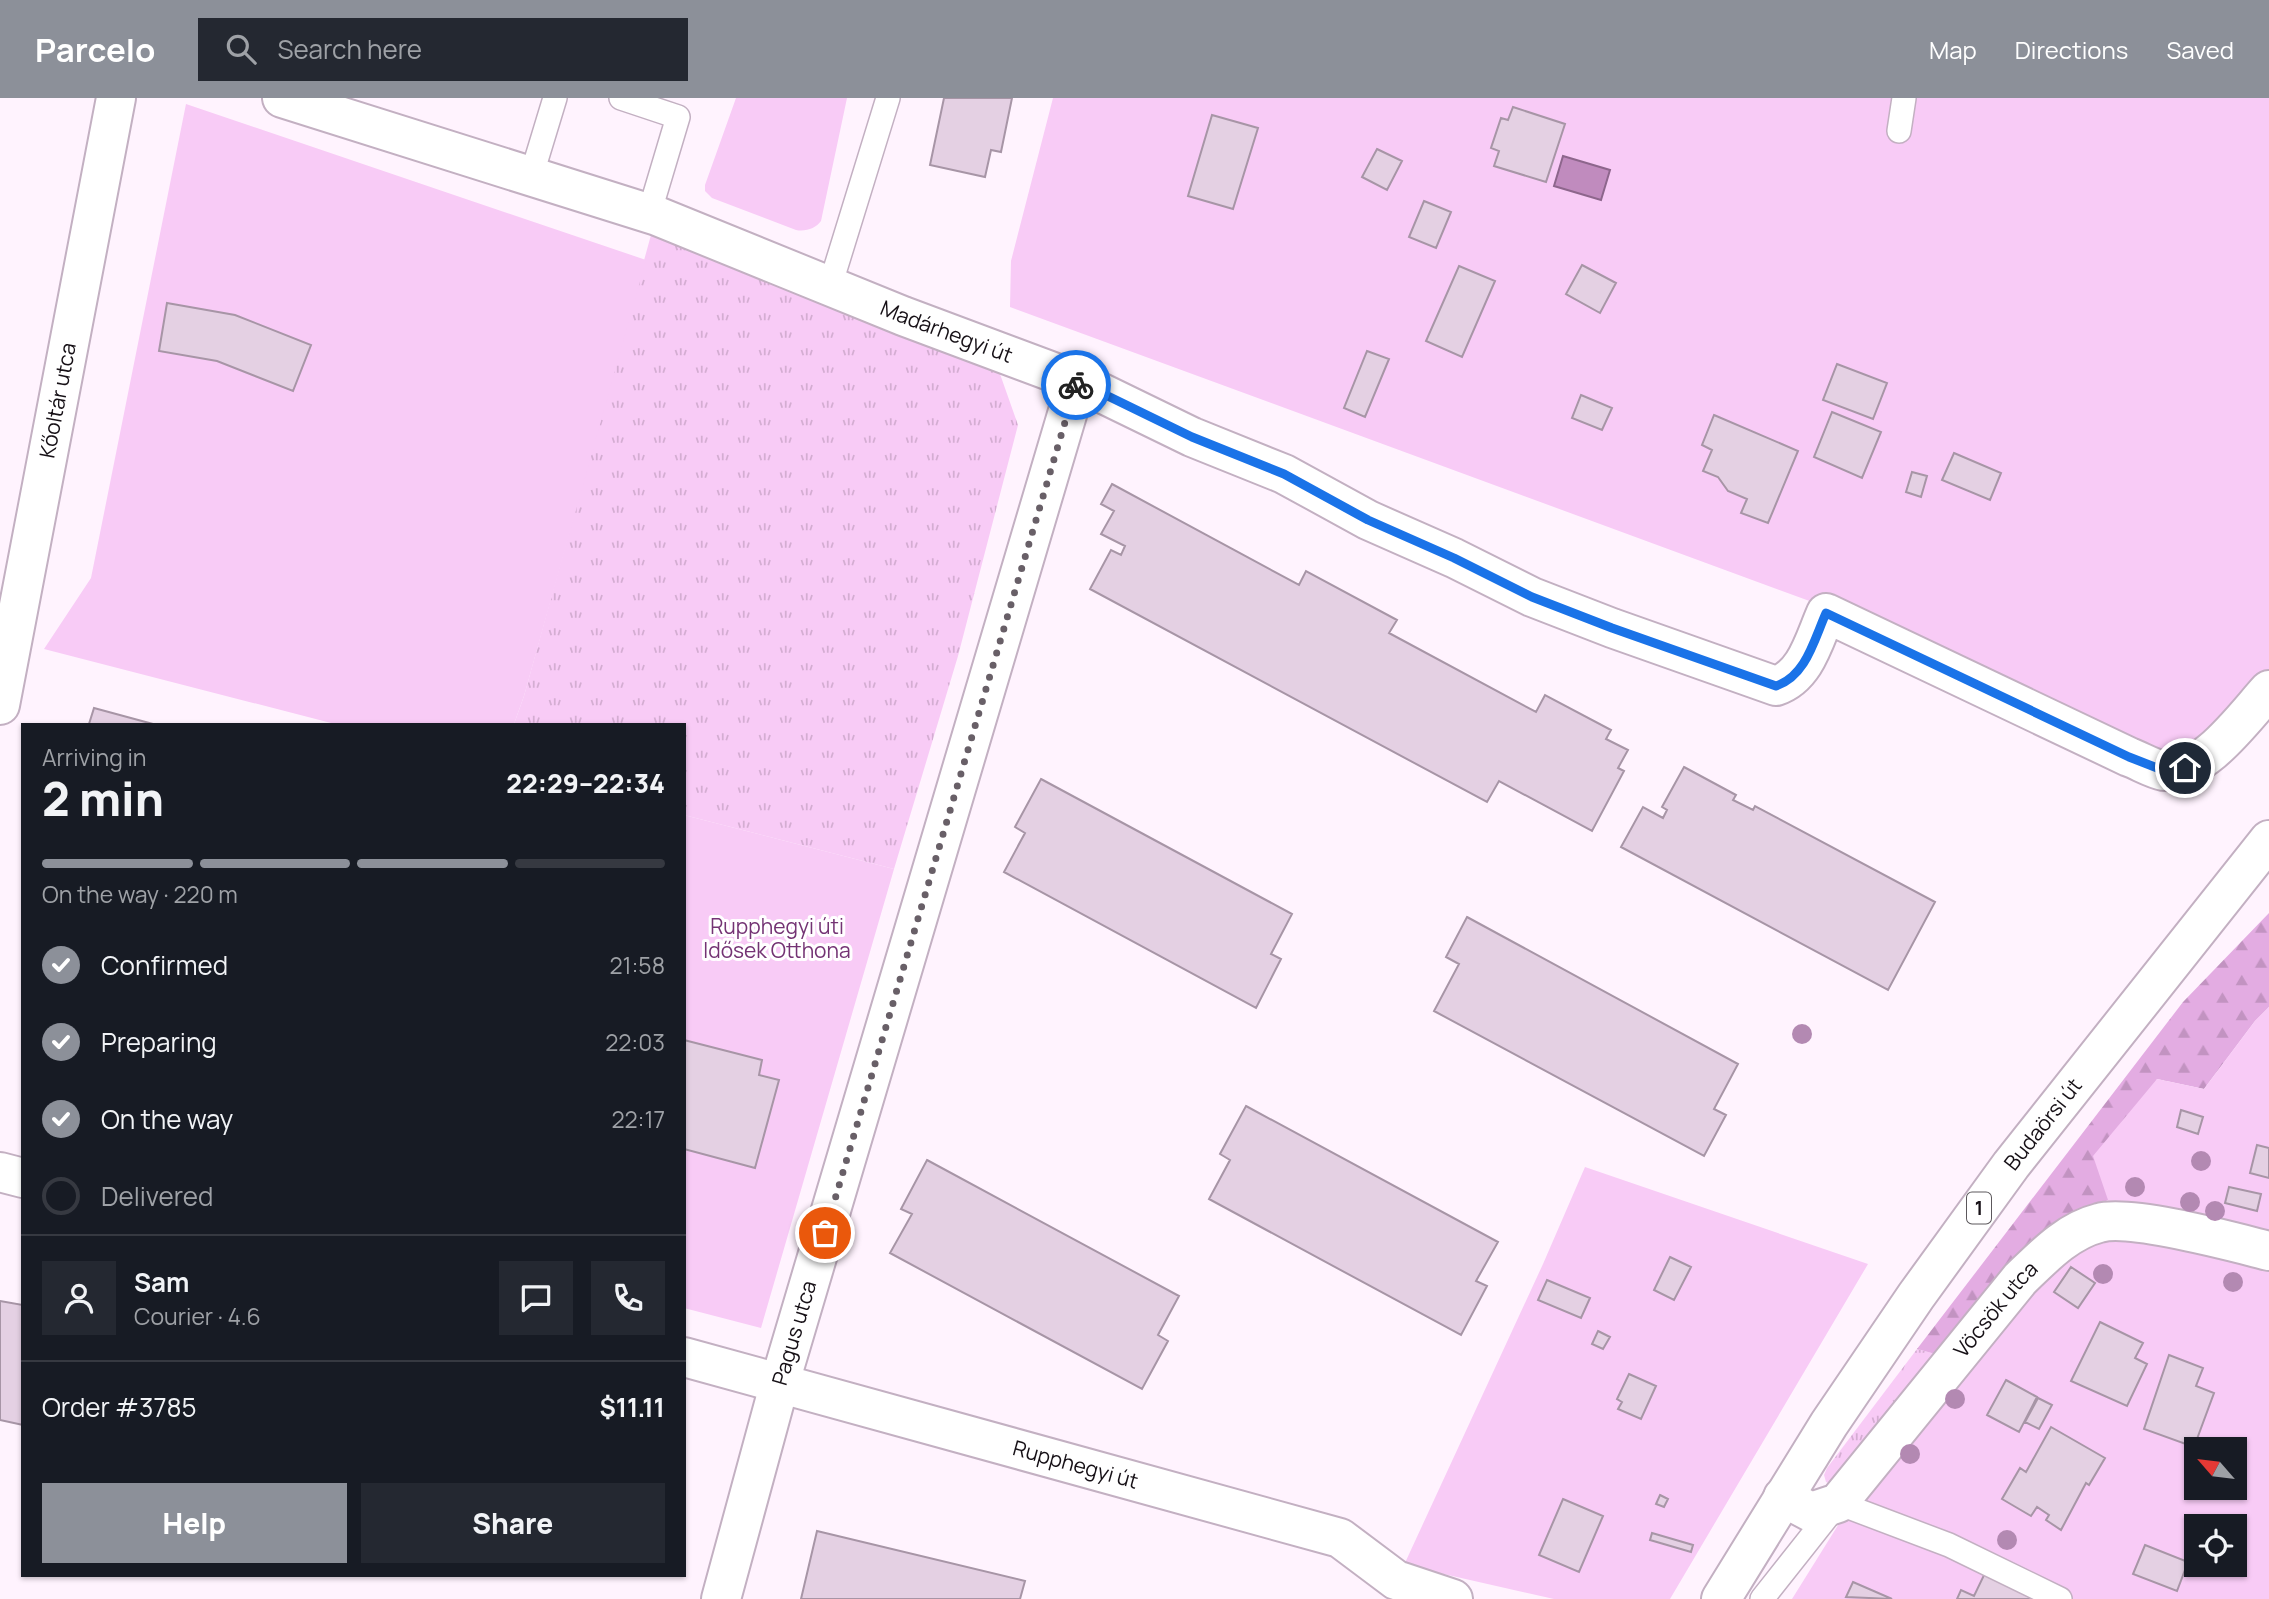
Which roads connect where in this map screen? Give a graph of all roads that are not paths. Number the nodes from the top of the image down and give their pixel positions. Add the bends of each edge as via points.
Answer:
1 (116, 98) edge
2 (282, 98) edge
3 (555, 98) edge
4 (621, 98) edge
5 (888, 98) edge
6 (1904, 98) edge
7 (1899, 131) dead end
8 (531, 177) junction
9 (649, 214) junction
10 (831, 286) junction
11 (1077, 381) junction
12 (2269, 690) edge
13 (0, 705) edge
14 (2269, 840) edge
15 (0, 1172) edge
16 (21, 1177) edge
17 (2269, 1251) edge
18 (686, 1358) edge
19 (780, 1382) junction
20 (1783, 1497) junction
21 (1838, 1503) junction
22 (721, 1599) edge
23 (1453, 1599) edge
24 (1721, 1599) edge
25 (1762, 1599) edge
26 (2060, 1599) edge

1 - 13 street, Kőoltár utca
2 - 8 street, Madárhegyi út
3 - 8 lane
4 - 9 lane via 678,117
5 - 10 lane
6 - 7 lane
8 - 9 street, Madárhegyi út
9 - 10 street, Madárhegyi út
10 - 11 street, Madárhegyi út
11 - 12 street, Madárhegyi út via 1192,437 1284,474 1368,520 1532,597 1776,686 1800,671 1826,613 2165,771 2185,768 2207,756
11 - 19 street, Pagus utca
14 - 20 street, Budaörsi út / 1 via 2011,1165 1877,1351
15 - 16 street
17 - 21 street, Vöcsök utca via 2129,1221 2100,1222 2076,1232 2020,1279
18 - 19 street, Rupphegyi út
19 - 22 street, Pagus utca
19 - 23 street, Rupphegyi út via 1340,1538 1396,1580
20 - 21 street via 1811,1512
20 - 24 street, Budaörsi út / 1
21 - 25 lane
21 - 26 lane via 1950,1545

